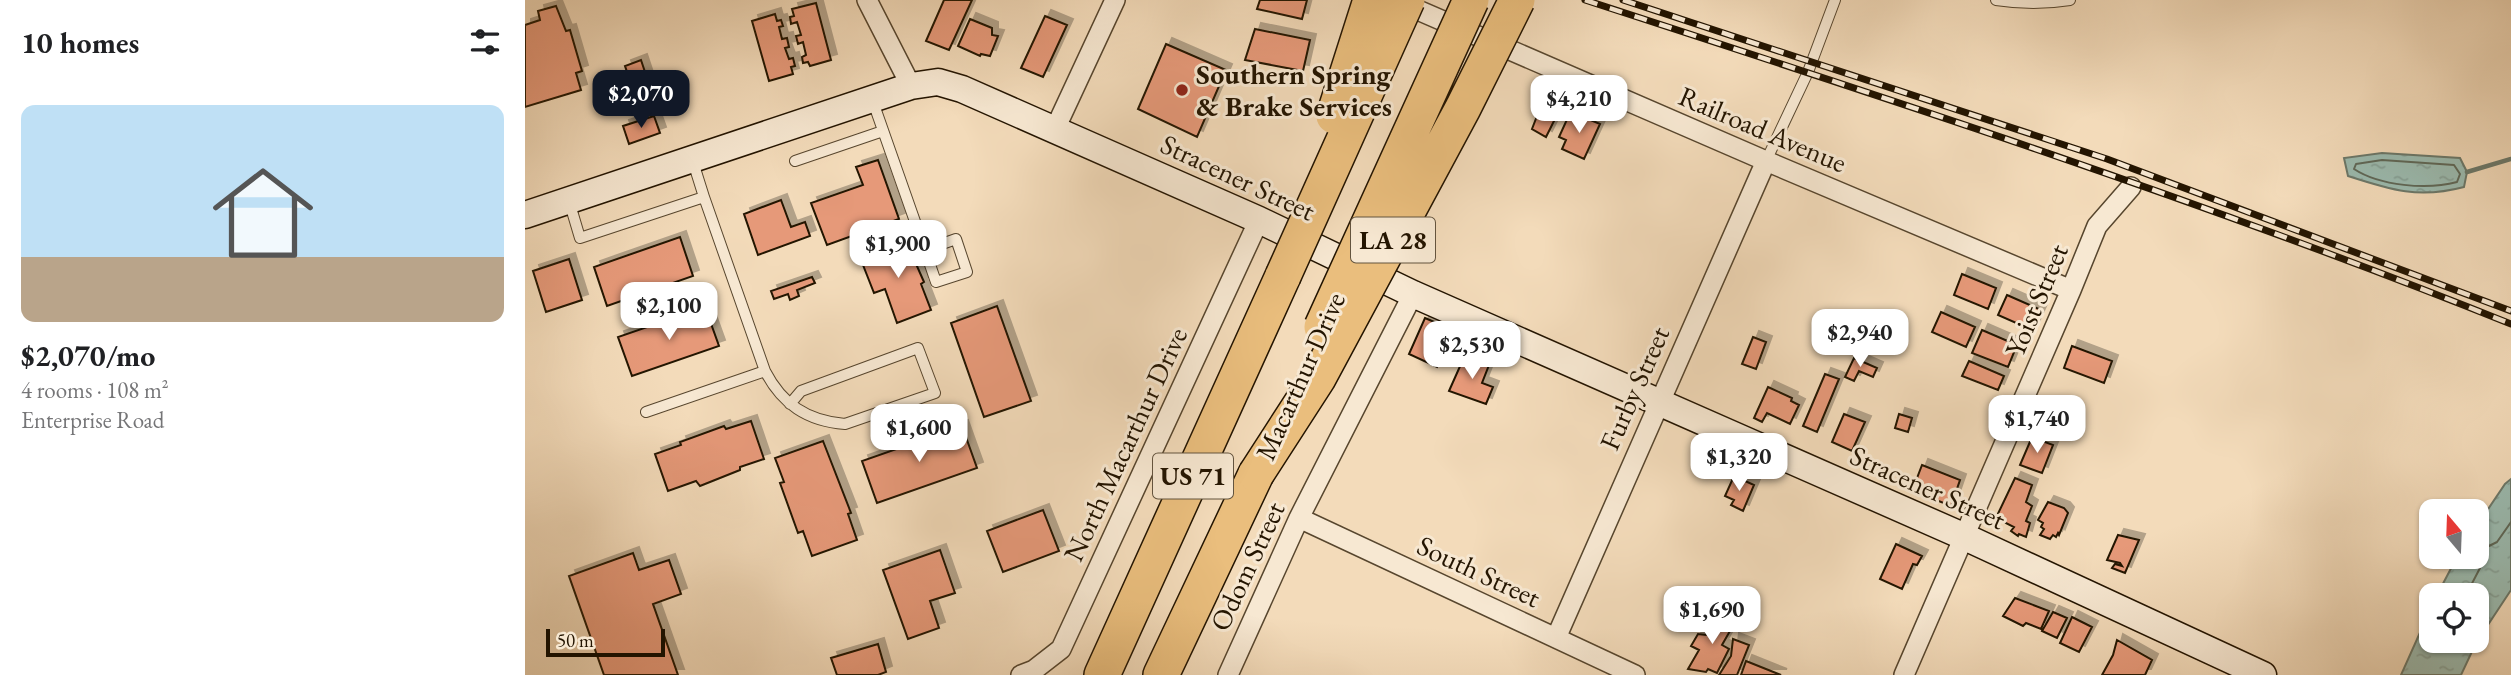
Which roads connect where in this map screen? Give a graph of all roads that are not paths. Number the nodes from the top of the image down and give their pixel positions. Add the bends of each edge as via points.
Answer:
1 (867, 0) edge
2 (1115, 0) edge
3 (1371, 0) edge
4 (1394, 0) edge
5 (1407, 0) edge
6 (1471, 0) edge
7 (1517, 0) edge
8 (1835, 0) edge
9 (1996, 0) edge
10 (2070, 0) edge
11 (911, 86) junction
12 (872, 99) junction
13 (1055, 130) junction
14 (883, 131) junction
15 (692, 159) junction
16 (795, 161) dead end
17 (1766, 161) junction
18 (2131, 187) dead end
19 (704, 197) junction
20 (569, 201) junction
21 (525, 215) edge
22 (1259, 220) junction
23 (925, 250) junction
24 (1283, 276) junction
25 (2071, 290) junction
26 (1413, 294) junction
27 (765, 371) junction
28 (1657, 403) junction
29 (790, 404) junction
30 (646, 412) dead end
31 (1257, 474) junction
32 (1299, 518) junction
33 (1965, 537) junction
34 (1556, 638) junction
35 (1021, 675) edge
36 (1102, 675) edge
37 (1161, 675) edge
38 (1228, 675) edge
39 (1635, 675) edge
40 (1904, 675) edge
41 (2263, 675) edge

1 - 11 street
2 - 13 street
3 - 24 highway, bridge
4 - 17 street, Railroad Avenue
5 - 24 highway, Macarthur Drive / US 71, bridge
6 - 31 highway, Macarthur Drive / US 71, bridge
7 - 31 highway, LA 28, bridge via 1318,377
8 - 17 lane via 1808,72
9 - 10 lane via 2023,4
11 - 12 street, Stracener Street
11 - 13 street, Stracener Street via 938,82 962,89
12 - 14 lane
12 - 15 street, Stracener Street
13 - 22 street, Stracener Street
14 - 16 lane
14 - 23 lane
15 - 19 lane
15 - 20 street, Stracener Street
17 - 25 street, Railroad Avenue
17 - 28 street, Furby Street
18 - 25 street, Yoist Street via 2097,226
19 - 20 lane via 580,238
19 - 27 lane
20 - 21 street, Stracener Street
22 - 26 street, Stracener Street
22 - 35 street, North Macarthur Drive via 1061,649
23 - 23 lane via 956,239 967,272 936,282
24 - 36 highway, Macarthur Drive / US 71
25 - 33 street, Yoist Street
26 - 28 street, Stracener Street
26 - 32 street, Odom Street
27 - 29 lane via 774,390
27 - 30 lane
28 - 33 street, Stracener Street
28 - 34 street, Furby Street
29 - 29 lane via 806,415 845,424 935,394 918,348 801,391
31 - 37 highway, Macarthur Drive / US 71
32 - 34 street, South Street
32 - 38 street, Odom Street
33 - 40 street, Yoist Street
33 - 41 street, Stracener Street
34 - 39 street, South Street

